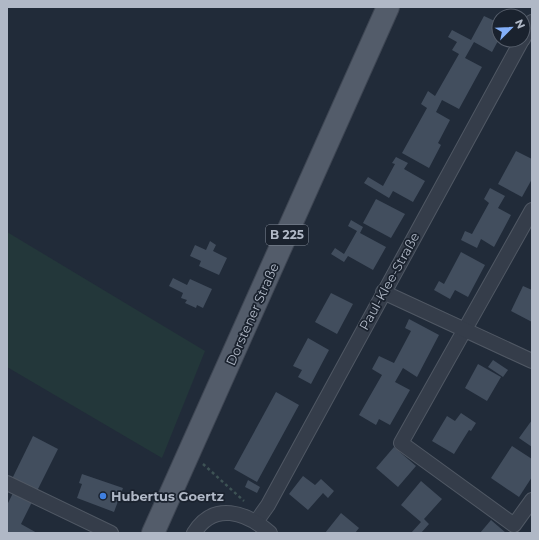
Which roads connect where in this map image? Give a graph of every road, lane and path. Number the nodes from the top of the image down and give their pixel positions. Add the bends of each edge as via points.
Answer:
1 (388, 7) edge
2 (518, 48) edge
3 (532, 210) edge
4 (383, 292) junction
5 (467, 329) junction
6 (532, 361) edge
7 (189, 452) junction
8 (7, 483) edge
9 (532, 500) edge
10 (256, 521) junction
11 (111, 533) edge
12 (153, 533) edge
13 (194, 533) edge
14 (270, 533) edge

1 - 7 main road, Dorstener Straße / B 225
2 - 4 street, Paul-Klee-Straße
3 - 5 street
4 - 5 street
4 - 10 street, Paul-Klee-Straße via 268,505
5 - 6 street
5 - 9 street via 401,443 514,525
7 - 10 path via 242,498
7 - 12 main road, Dorstener Straße / B 225
8 - 11 street
10 - 13 street via 232,512 217,514 200,523
10 - 14 street

